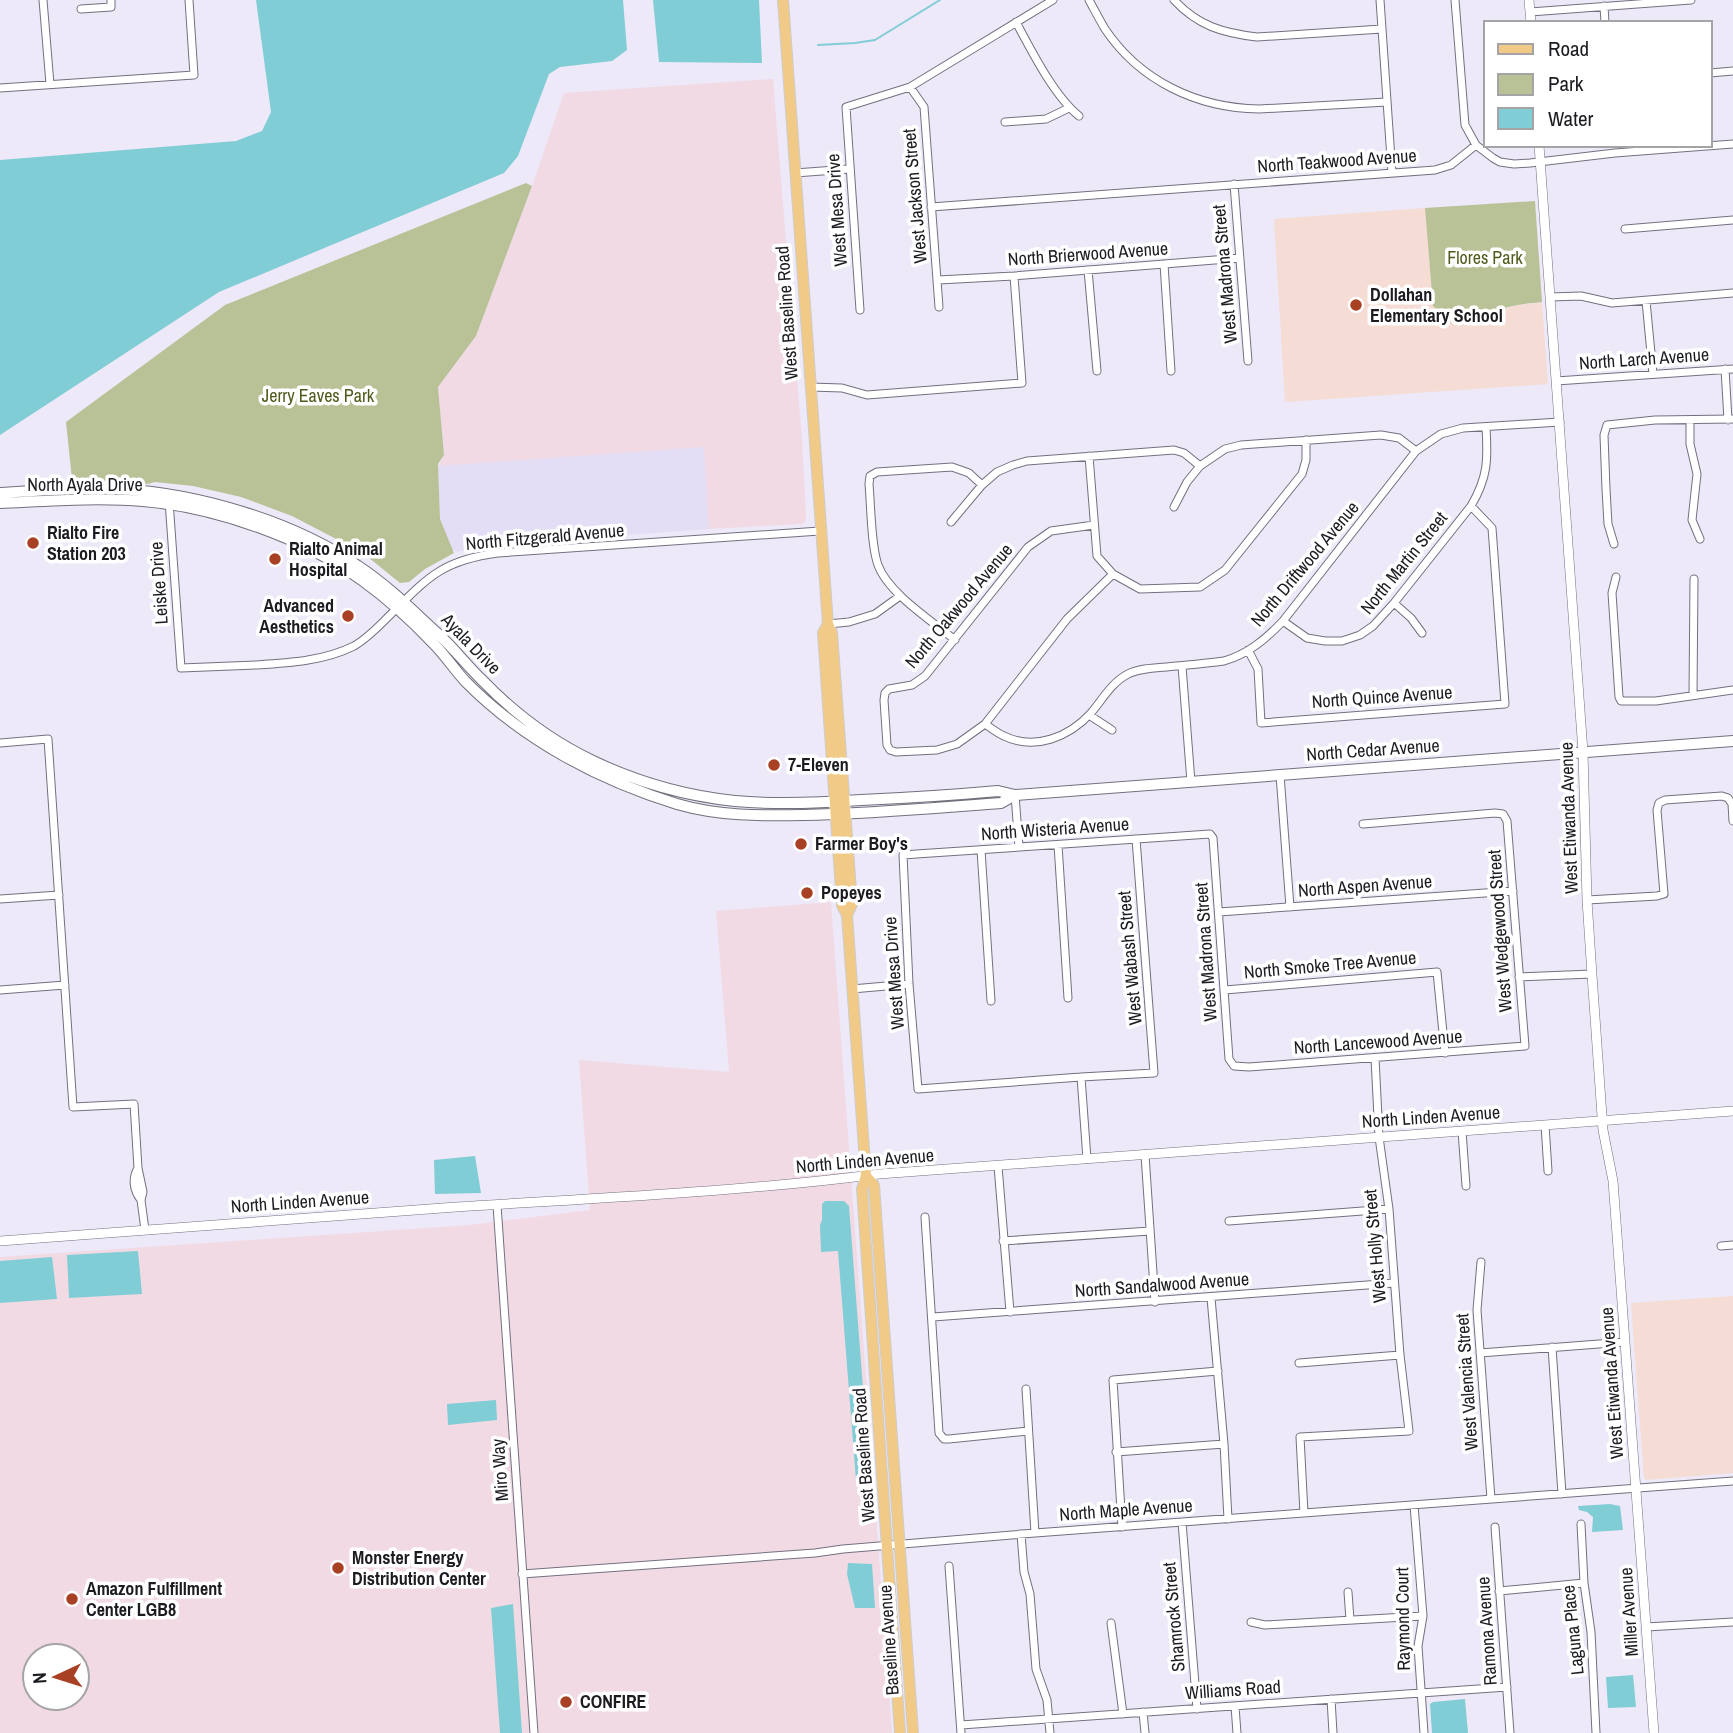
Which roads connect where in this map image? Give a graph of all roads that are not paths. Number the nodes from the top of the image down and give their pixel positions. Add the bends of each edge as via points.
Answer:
1 (43, 0) edge
2 (111, 0) edge
3 (189, 0) edge
4 (783, 0) edge
5 (1053, 0) edge
6 (1089, 0) edge
7 (1174, 0) edge
8 (1380, 0) edge
9 (1455, 0) edge
10 (1529, 0) edge
11 (1691, 0) edge
12 (1604, 6) junction
13 (81, 9) dead end
14 (1530, 12) junction
15 (1531, 21) edge
16 (1605, 21) edge
17 (1016, 22) junction
18 (1382, 29) junction
19 (1733, 71) edge
20 (1712, 73) edge
21 (50, 85) junction
22 (910, 87) junction
23 (0, 88) edge
24 (1387, 102) junction
25 (1069, 108) junction
26 (1079, 116) dead end
27 (1004, 122) dead end
28 (1733, 144) edge
29 (1476, 145) junction
30 (1712, 145) edge
31 (1539, 147) edge
32 (1662, 147) edge
33 (1615, 149) edge
34 (1541, 162) junction
35 (849, 169) junction
36 (795, 173) junction
37 (1392, 173) junction
38 (1234, 184) junction
39 (930, 207) junction
40 (1733, 220) edge
41 (1625, 229) dead end
42 (1240, 258) junction
43 (1164, 264) junction
44 (1088, 271) junction
45 (1014, 276) junction
46 (938, 280) junction
47 (1733, 293) edge
48 (1550, 297) junction
49 (1647, 301) junction
50 (939, 307) dead end
51 (860, 310) dead end
52 (1248, 361) dead end
53 (1729, 369) edge
54 (1097, 371) dead end
55 (1171, 371) dead end
56 (1653, 374) junction
57 (1556, 381) junction
58 (810, 387) junction
59 (1690, 419) junction
60 (1730, 419) edge
61 (1559, 422) junction
62 (1486, 427) junction
63 (1306, 440) junction
64 (1416, 451) junction
65 (1089, 456) junction
66 (1200, 466) junction
67 (982, 485) junction
68 (88, 488) joint
69 (0, 493) edge
70 (169, 500) junction
71 (0, 503) edge
72 (1471, 506) junction
73 (1174, 507) dead end
74 (951, 522) dead end
75 (1094, 525) junction
76 (820, 531) junction
77 (1700, 539) dead end
78 (1614, 544) dead end
79 (1113, 574) junction
80 (1616, 577) dead end
81 (1693, 579) dead end
82 (900, 596) junction
83 (1394, 603) junction
84 (400, 605) junction
85 (1283, 621) junction
86 (828, 624) junction
87 (1422, 633) dead end
88 (955, 640) junction
89 (1248, 650) junction
90 (1182, 666) junction
91 (181, 668) joint
92 (1733, 690) edge
93 (1693, 695) junction
94 (1089, 715) junction
95 (985, 724) junction
96 (1112, 730) dead end
97 (1733, 741) edge
98 (0, 743) edge
99 (1583, 752) junction
100 (1280, 775) junction
101 (1191, 782) junction
102 (1015, 795) junction
103 (840, 802) junction
104 (841, 815) junction
105 (1733, 821) edge
106 (1363, 824) dead end
107 (1210, 834) joint
108 (1136, 839) junction
109 (1058, 845) junction
110 (1019, 847) junction
111 (981, 850) junction
112 (903, 855) joint
113 (1513, 891) junction
114 (59, 895) junction
115 (0, 899) edge
116 (1587, 900) junction
117 (1290, 907) junction
118 (1219, 912) junction
119 (1592, 974) junction
120 (1519, 978) junction
121 (909, 984) junction
122 (65, 985) junction
123 (852, 989) junction
124 (0, 990) edge
125 (1225, 990) junction
126 (1068, 998) dead end
127 (991, 1001) dead end
128 (1525, 1046) joint
129 (1445, 1053) junction
130 (1374, 1058) junction
131 (1234, 1066) joint
132 (1081, 1077) junction
133 (1733, 1111) edge
134 (1603, 1121) junction
135 (1545, 1125) junction
136 (1462, 1131) junction
137 (1379, 1137) junction
138 (1145, 1155) junction
139 (1087, 1159) junction
140 (998, 1166) junction
141 (1548, 1171) dead end
142 (866, 1176) junction
143 (1466, 1186) dead end
144 (497, 1205) junction
145 (1389, 1209) junction
146 (925, 1217) dead end
147 (1229, 1220) dead end
148 (145, 1230) junction
149 (1150, 1231) junction
150 (0, 1241) edge
151 (1003, 1241) junction
152 (1733, 1245) edge
153 (1721, 1246) dead end
154 (1481, 1262) dead end
155 (1394, 1283) junction
156 (1211, 1298) junction
157 (1155, 1302) junction
158 (1010, 1312) junction
159 (933, 1317) junction
160 (1625, 1342) junction
161 (1552, 1347) junction
162 (1480, 1353) junction
163 (1400, 1355) junction
164 (1299, 1363) dead end
165 (1218, 1371) junction
166 (1026, 1389) dead end
167 (1028, 1431) junction
168 (1224, 1444) junction
169 (1116, 1452) junction
170 (1733, 1482) edge
171 (1636, 1489) junction
172 (1562, 1494) junction
173 (1491, 1499) junction
174 (1414, 1505) junction
175 (1304, 1513) junction
176 (1228, 1519) junction
177 (1182, 1522) junction
178 (1581, 1524) dead end
179 (1122, 1527) junction
180 (1495, 1527) dead end
181 (1035, 1533) junction
182 (1021, 1534) junction
183 (900, 1545) junction
184 (887, 1546) junction
185 (949, 1566) dead end
186 (523, 1574) junction
187 (1584, 1583) junction
188 (1499, 1591) junction
189 (1348, 1592) dead end
190 (1423, 1616) junction
191 (1350, 1620) junction
192 (1251, 1622) dead end
193 (1733, 1622) edge
194 (1111, 1623) dead end
195 (1646, 1627) junction
196 (1507, 1686) junction
197 (1420, 1693) junction
198 (1331, 1699) junction
199 (1235, 1706) junction
200 (1198, 1709) junction
201 (1143, 1712) junction
202 (1123, 1714) junction
203 (1049, 1720) junction
204 (961, 1729) edge
205 (534, 1733) edge
206 (900, 1733) edge
207 (913, 1733) edge
208 (1050, 1733) edge
209 (1145, 1733) edge
210 (1237, 1733) edge
211 (1333, 1733) edge
212 (1424, 1733) edge
213 (1510, 1733) edge
214 (1596, 1733) edge
215 (1654, 1733) edge

1 - 21 street
2 - 13 street via 111,7
3 - 21 street via 194,75
4 - 36 main road, West Baseline Road
5 - 17 street
6 - 24 street via 1105,29 1132,60 1173,90 1195,99 1237,109
7 - 18 street via 1204,24 1241,36
8 - 18 street
9 - 29 street via 1462,110
10 - 14 street
11 - 12 street
12 - 14 street
12 - 16 street
14 - 15 street
17 - 22 street
17 - 25 street
18 - 24 street
19 - 20 street
21 - 23 street
22 - 35 street, West Mesa Drive via 846,107
22 - 39 street, West Jackson Street via 923,107
24 - 37 street
25 - 26 street
25 - 27 street via 1046,119
28 - 30 street
29 - 34 street via 1500,162
29 - 37 street, North Teakwood Avenue via 1451,165
31 - 34 street, West Etiwanda Avenue
32 - 33 street
33 - 34 street
34 - 48 street, West Etiwanda Avenue
35 - 36 street
35 - 51 street, West Mesa Drive
36 - 58 main road, West Baseline Road
37 - 38 street, North Teakwood Avenue
38 - 39 street, North Teakwood Avenue
38 - 42 street, West Madrona Street
39 - 46 street, West Jackson Street
40 - 41 street
42 - 43 street, North Brierwood Avenue
42 - 52 street, West Madrona Street
43 - 44 street, North Brierwood Avenue
43 - 55 street
44 - 45 street, North Brierwood Avenue
44 - 54 street
45 - 46 street, North Brierwood Avenue
45 - 58 street via 1022,383 867,395
46 - 50 street, West Jackson Street
47 - 49 street
48 - 49 street
48 - 57 street, West Etiwanda Avenue
49 - 56 street
53 - 56 street, North Larch Avenue
53 - 60 street
56 - 57 street, North Larch Avenue
57 - 61 street, West Etiwanda Avenue
58 - 76 main road, West Baseline Road
59 - 60 street
59 - 77 street via 1697,474 1692,520
59 - 78 street via 1607,425 1608,524
61 - 62 street
61 - 99 street, West Etiwanda Avenue
62 - 64 street via 1441,434
62 - 72 street, North Martin Street via 1486,470
63 - 64 street via 1381,435 1399,438
63 - 66 street via 1241,445 1225,449
63 - 79 street via 1302,474 1225,570 1200,587 1140,589
64 - 85 street, North Driftwood Avenue
65 - 66 street via 1174,450
65 - 67 street via 1027,461 997,472
65 - 75 street
66 - 73 street
67 - 74 street
67 - 82 street via 952,467 870,476 875,554 887,582
68 - 69 main road, North Ayala Drive
68 - 70 main road, Ayala Drive via 121,489
70 - 71 main road, North Ayala Drive
70 - 84 main road, Ayala Drive via 308,549
70 - 91 street, Leiske Drive
72 - 83 street, North Martin Street
72 - 89 street, North Quince Avenue via 1492,528 1506,704 1261,723 1258,669
75 - 79 street via 1097,556
75 - 88 street, North Oakwood Avenue via 1051,531 1028,547
76 - 84 street, North Fitzgerald Avenue via 480,555 437,572
76 - 86 main road, West Baseline Road
79 - 95 street via 1067,619
80 - 93 street via 1612,593 1621,701
81 - 93 street
82 - 86 street via 875,614
82 - 88 street
83 - 85 street, North Martin Street via 1373,626 1342,641 1307,638
83 - 87 street
84 - 91 street, North Fitzgerald Avenue via 356,645 317,659
84 - 103 main road, Ayala Drive via 443,638 502,699 545,733 592,760 639,779 733,801
84 - 104 main road, Ayala Drive via 493,707 586,768 680,805 755,816
85 - 89 street, North Driftwood Avenue
86 - 103 main road, West Baseline Road via 823,634
88 - 95 street, North Oakwood Avenue via 925,676 886,693 887,745 896,752 937,750 957,744
89 - 90 street, North Driftwood Avenue via 1224,661
90 - 94 street, North Driftwood Avenue via 1128,674
90 - 101 street
92 - 93 street
94 - 95 street, North Driftwood Avenue via 1069,733 1032,742 1003,736
94 - 96 street
97 - 99 main road, North Cedar Avenue
98 - 114 street via 48,739
99 - 100 main road, North Cedar Avenue
99 - 116 street, West Etiwanda Avenue
100 - 101 main road, North Cedar Avenue
100 - 117 street
101 - 102 main road, North Cedar Avenue
102 - 103 main road, North Cedar Avenue via 998,791
102 - 104 main road, North Cedar Avenue via 1001,803
102 - 110 street
103 - 104 main road, West Baseline Road
104 - 123 main road, West Baseline Road via 842,905 847,915
105 - 116 street via 1732,804 1723,796 1659,803 1664,894
106 - 113 street, West Wedgewood Street via 1503,814
107 - 108 street, North Wisteria Avenue
107 - 118 street, West Madrona Street
108 - 109 street, North Wisteria Avenue
108 - 132 street, West Wabash Street via 1154,1073
109 - 110 street, North Wisteria Avenue
109 - 126 street
110 - 111 street, North Wisteria Avenue
111 - 112 street, North Wisteria Avenue
111 - 127 street
112 - 121 street, West Mesa Drive
113 - 117 street, North Aspen Avenue
113 - 120 street, West Wedgewood Street
114 - 115 street
114 - 122 street
116 - 119 street, West Etiwanda Avenue
117 - 118 street, North Aspen Avenue
118 - 125 street, West Madrona Street
119 - 120 street
119 - 134 street, West Etiwanda Avenue
120 - 128 street, West Wedgewood Street
121 - 123 street
121 - 132 street, West Mesa Drive via 918,1089
122 - 124 street
122 - 148 street via 73,1107 134,1104
123 - 142 main road, West Baseline Road
125 - 129 street, North Smoke Tree Avenue via 1437,972
125 - 131 street, West Madrona Street
128 - 129 street, North Lancewood Avenue
129 - 130 street, North Lancewood Avenue
130 - 131 street, North Lancewood Avenue
130 - 137 street, West Holly Street
132 - 139 street
133 - 134 street, North Linden Avenue
134 - 135 street, North Linden Avenue
134 - 160 street, West Etiwanda Avenue via 1613,1181
135 - 136 street, North Linden Avenue
135 - 141 street
136 - 137 street, North Linden Avenue
136 - 143 street
137 - 138 street, North Linden Avenue
137 - 145 street, West Holly Street
138 - 139 street, North Linden Avenue
138 - 149 street
139 - 140 street, North Linden Avenue
140 - 142 street, North Linden Avenue
140 - 151 street
142 - 144 street, North Linden Avenue
142 - 183 main road, West Baseline Road via 874,1185
142 - 184 main road, West Baseline Road via 862,1189
144 - 148 street, North Linden Avenue
144 - 186 street, Miro Way
145 - 147 street
145 - 155 street, West Holly Street
146 - 159 street
148 - 150 street, North Linden Avenue
149 - 151 street
149 - 157 street
151 - 158 street
152 - 153 street
154 - 162 street, West Valencia Street
155 - 156 street, North Sandalwood Avenue
155 - 163 street, West Holly Street
156 - 157 street, North Sandalwood Avenue
156 - 165 street
157 - 158 street, North Sandalwood Avenue
158 - 159 street, North Sandalwood Avenue
159 - 167 street via 941,1436
160 - 161 street
160 - 171 street, West Etiwanda Avenue
161 - 162 street
161 - 172 street
162 - 173 street, West Valencia Street
163 - 164 street
163 - 175 street, West Holly Street via 1409,1431 1300,1437
165 - 168 street
165 - 169 street via 1113,1380
166 - 167 street
167 - 181 street
168 - 169 street
168 - 176 street
169 - 179 street
170 - 171 street, North Maple Avenue
171 - 172 street, North Maple Avenue
171 - 195 street, Miller Avenue
172 - 173 street, North Maple Avenue
173 - 174 street, North Maple Avenue
174 - 175 street, North Maple Avenue
174 - 190 street, Raymond Court
175 - 176 street, North Maple Avenue
176 - 177 street, North Maple Avenue
177 - 179 street, North Maple Avenue
177 - 200 street, Shamrock Street
178 - 187 street, Laguna Place
179 - 181 street, North Maple Avenue
180 - 188 street, Ramona Avenue
181 - 182 street, North Maple Avenue
182 - 183 street, North Maple Avenue
182 - 203 street via 1036,1670
183 - 184 street, North Maple Avenue
183 - 207 main road, Baseline Avenue
184 - 186 street, North Maple Avenue
184 - 206 main road, West Baseline Road
185 - 204 street
186 - 205 street, Miro Way
187 - 188 street
187 - 214 street, Laguna Place
188 - 196 street, Ramona Avenue
189 - 191 street
190 - 191 street
190 - 197 street, Raymond Court via 1418,1646
191 - 192 street
193 - 195 street
194 - 202 street
195 - 215 street, Miller Avenue
196 - 197 street, Williams Road
196 - 213 street, Ramona Avenue
197 - 198 street, Williams Road
197 - 212 street, Raymond Court
198 - 199 street, Williams Road
198 - 211 street
199 - 200 street, Williams Road
199 - 210 street
200 - 201 street, Williams Road
201 - 202 street, Williams Road
201 - 209 street
202 - 203 street, Williams Road
203 - 204 street, Williams Road
203 - 208 street

